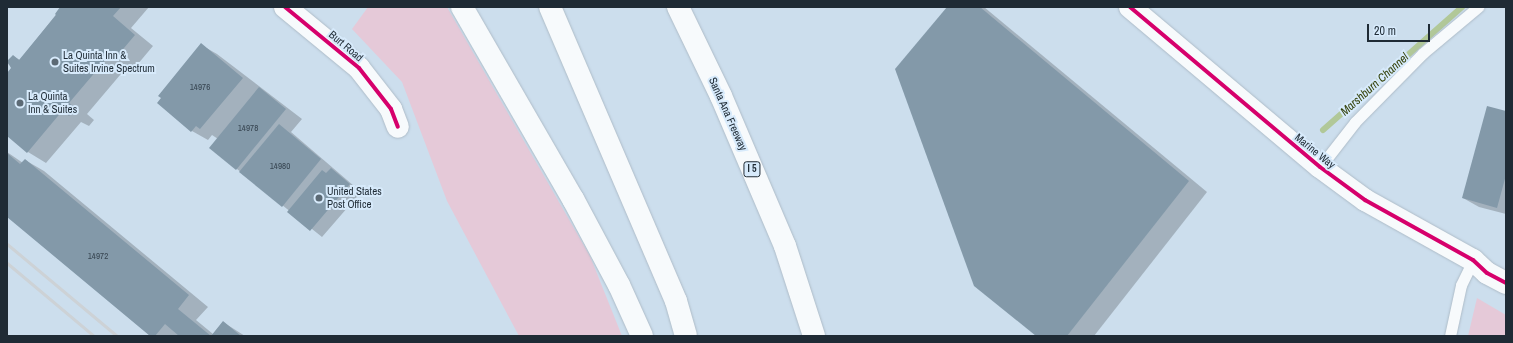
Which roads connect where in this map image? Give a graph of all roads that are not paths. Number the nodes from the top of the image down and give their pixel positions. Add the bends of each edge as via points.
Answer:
1 (285, 7) edge
2 (462, 7) edge
3 (550, 7) edge
4 (678, 7) edge
5 (1130, 7) edge
6 (1478, 7) edge
7 (398, 127) dead end
8 (1320, 167) junction
9 (1473, 260) junction
10 (1506, 266) edge
11 (1506, 283) edge
12 (642, 336) edge
13 (686, 336) edge
14 (814, 336) edge
15 (1450, 336) edge

1 - 7 main road, Burt Road via 358,68 391,109
2 - 12 main road via 573,199 619,285
3 - 13 main road via 676,301
4 - 14 main road, Santa Ana Freeway / I 5 via 721,96 784,246
5 - 8 main road, Marine Way
6 - 8 lane via 1423,53 1360,116
8 - 9 main road, Marine Way via 1365,200
9 - 10 main road, Marine Way via 1494,260
9 - 11 main road, Marine Way via 1487,273
9 - 15 lane via 1461,285

